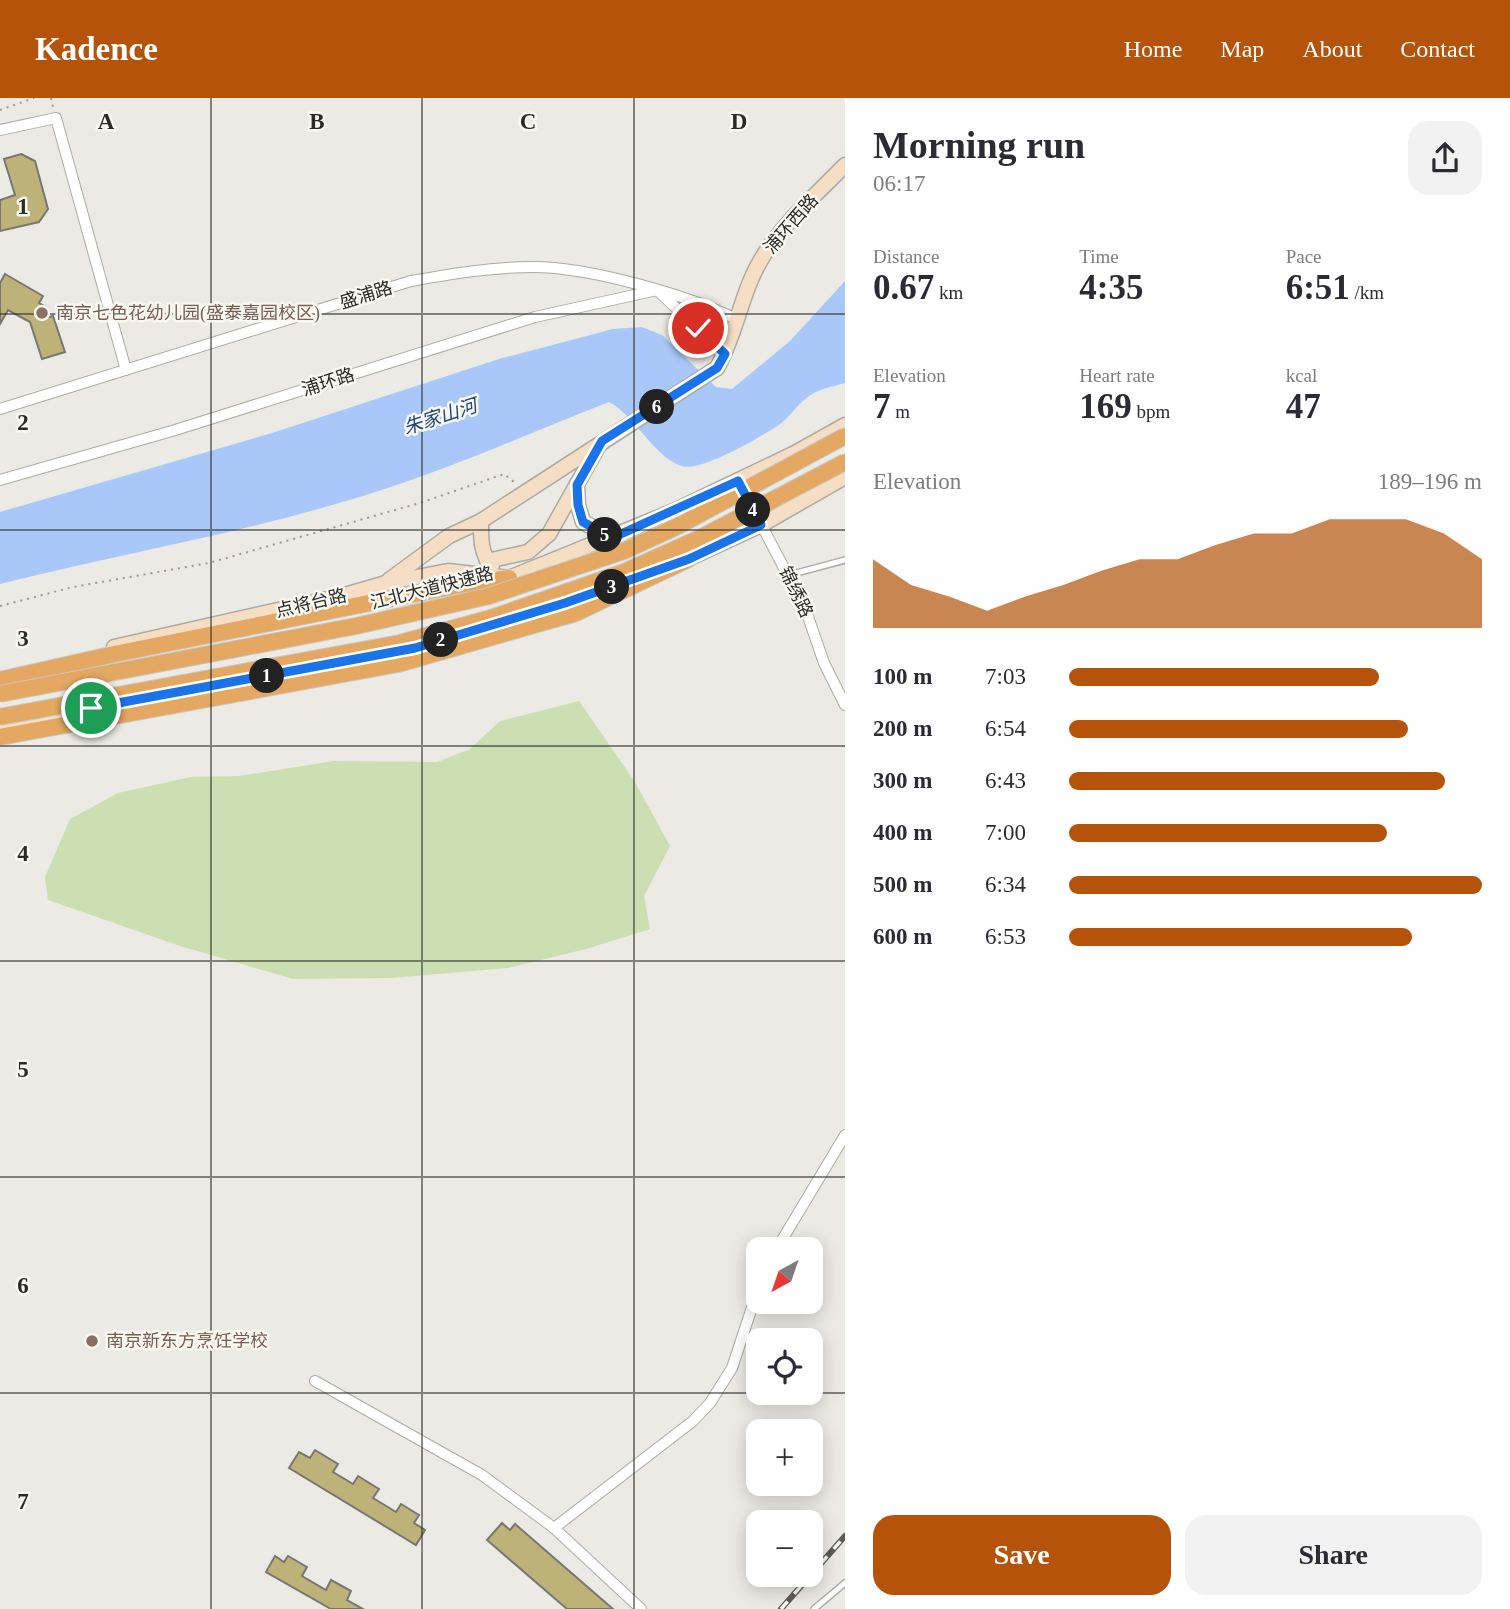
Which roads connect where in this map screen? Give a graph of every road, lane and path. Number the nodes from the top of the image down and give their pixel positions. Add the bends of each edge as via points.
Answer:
1 (34, 98) edge
2 (0, 110) edge
3 (0, 130) edge
4 (845, 165) edge
5 (657, 290) junction
6 (738, 320) junction
7 (725, 354) junction
8 (126, 370) junction
9 (0, 409) edge
10 (845, 425) edge
11 (845, 436) edge
12 (602, 441) junction
13 (845, 461) edge
14 (845, 477) edge
15 (0, 480) edge
16 (738, 481) junction
17 (577, 485) junction
18 (525, 491) junction
19 (481, 521) junction
20 (761, 525) junction
21 (612, 538) junction
22 (689, 559) junction
23 (845, 559) edge
24 (486, 561) junction
25 (789, 576) junction
26 (509, 578) junction
27 (386, 583) junction
28 (0, 606) edge
29 (0, 674) edge
30 (0, 680) edge
31 (0, 694) edge
32 (845, 705) edge
33 (0, 717) edge
34 (0, 725) edge
35 (0, 737) edge
36 (845, 1135) edge
37 (782, 1237) edge
38 (750, 1314) edge
39 (315, 1381) dead end
40 (554, 1528) junction
41 (845, 1583) edge
42 (641, 1609) edge
43 (814, 1609) edge

1 - 2 path
3 - 8 street via 56,118
4 - 6 main road, 浦环西路 via 762,258
5 - 6 street, 盛浦路
5 - 7 street
5 - 8 street, 盛浦路 via 535,267 474,270 411,281
5 - 15 street, 浦环路 via 535,317 236,412
6 - 7 main road, 浦环西路
7 - 12 main road, 浦环西路 via 717,368
8 - 9 street, 盛浦路
10 - 16 main road, 点将台路
11 - 31 highway, 江北大道快速路, bridge via 624,551 502,592 369,624
12 - 17 main road
12 - 18 main road
13 - 33 highway, bridge via 700,538 624,572 491,618 400,643
14 - 20 main road
16 - 20 street, 锦绣路
16 - 21 main road, 点将台路
17 - 21 main road via 583,522
17 - 24 main road via 555,524 528,552
18 - 19 main road
18 - 28 path via 503,474 423,502 209,562 73,587
19 - 24 main road
19 - 27 main road via 449,536
20 - 22 main road
20 - 25 street, 锦绣路
21 - 26 main road, 点将台路
22 - 34 main road via 565,603 415,648
22 - 35 highway via 576,613 398,664
23 - 25 lane
24 - 26 main road
25 - 32 street, 锦绣路
26 - 27 main road, 点将台路 via 448,571
26 - 30 highway
27 - 29 main road, 点将台路
36 - 37 street
38 - 40 street via 732,1368 710,1403 653,1454
39 - 40 street via 482,1475
40 - 42 street
41 - 43 lane

